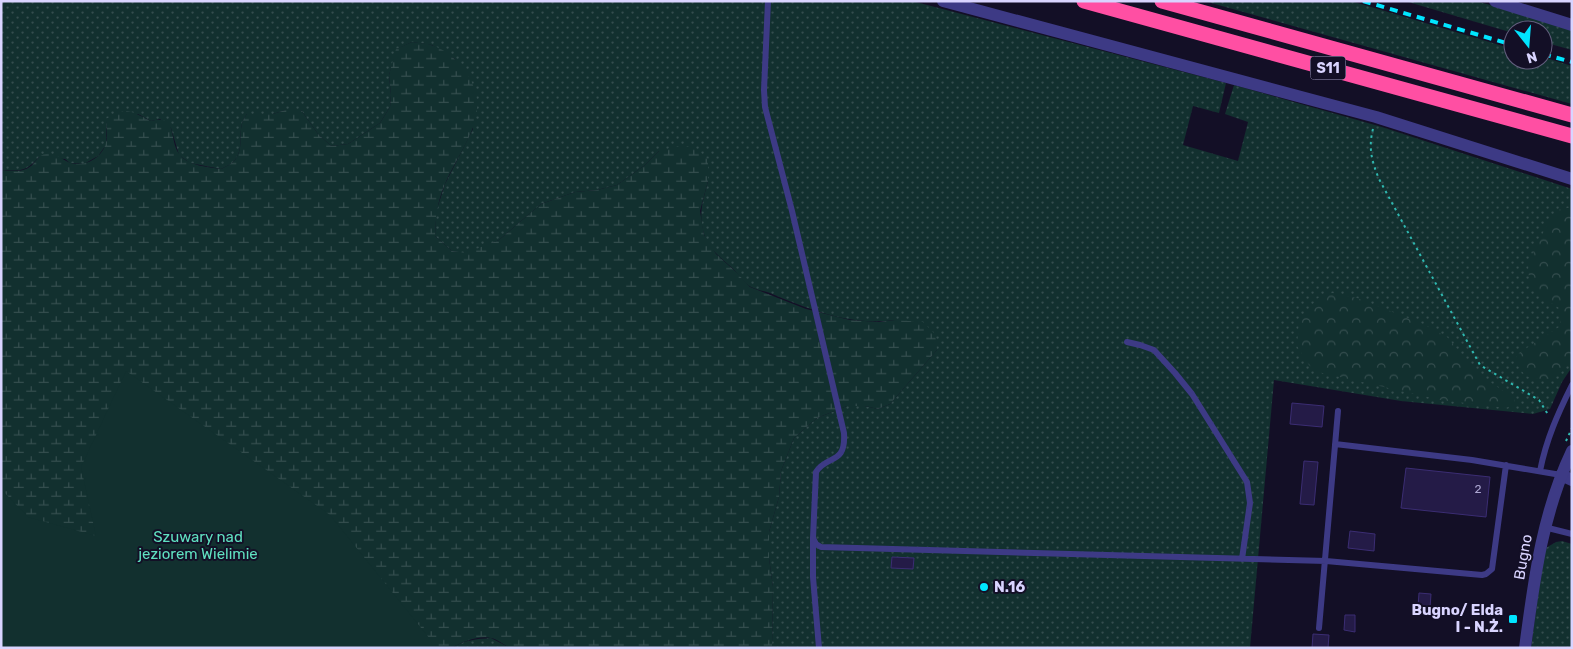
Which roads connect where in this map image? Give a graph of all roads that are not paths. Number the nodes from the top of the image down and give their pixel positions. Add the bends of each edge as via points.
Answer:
1 (768, 1) edge
2 (942, 1) edge
3 (1084, 1) edge
4 (1162, 1) edge
5 (1495, 1) edge
6 (1572, 25) edge
7 (1572, 115) edge
8 (1572, 136) edge
9 (1572, 179) edge
10 (1127, 342) dead end
11 (1572, 385) edge
12 (1338, 411) dead end
13 (1335, 444) junction
14 (1572, 452) edge
15 (1506, 465) junction
16 (1540, 471) junction
17 (1566, 477) edge
18 (1544, 527) junction
19 (1572, 534) edge
20 (813, 538) junction
21 (1242, 559) junction
22 (1326, 561) junction
23 (1319, 628) dead end
24 (820, 648) edge
25 (1525, 648) edge

1 - 20 lane via 765,107 845,442 837,458 816,472
2 - 9 street via 1376,117
3 - 8 highway, S11
4 - 7 highway, S11
5 - 6 street
10 - 21 lane via 1154,350 1175,374 1192,394 1248,482 1250,503
11 - 16 lane via 1553,423
12 - 13 lane
13 - 15 lane
13 - 22 lane
14 - 17 street, Bugno
15 - 16 lane
15 - 22 lane via 1492,569 1486,574
16 - 17 lane
17 - 18 street, Bugno via 1550,505
18 - 19 lane
18 - 25 street, Bugno
20 - 21 lane via 820,547
20 - 24 lane
21 - 22 lane
22 - 23 lane

